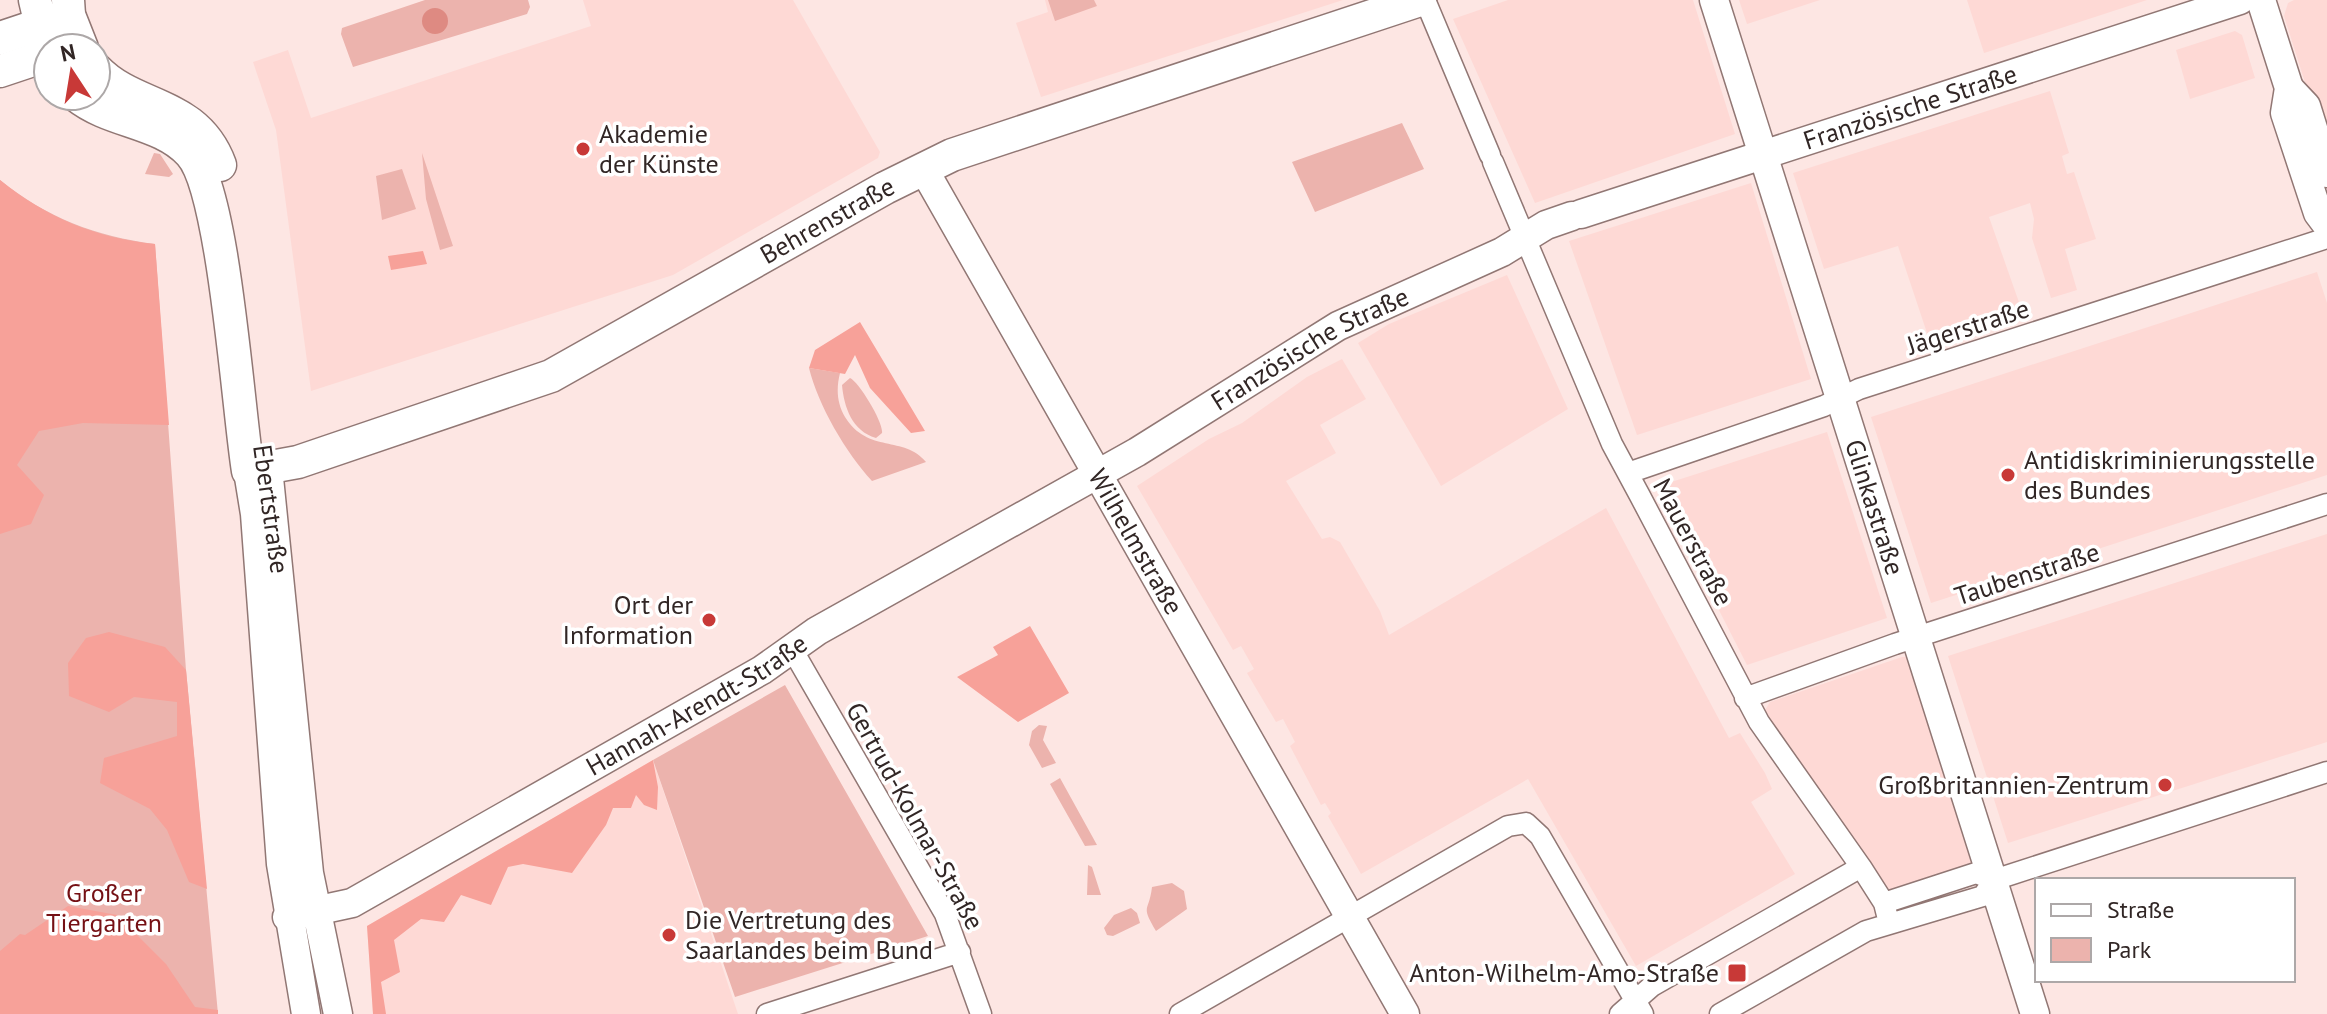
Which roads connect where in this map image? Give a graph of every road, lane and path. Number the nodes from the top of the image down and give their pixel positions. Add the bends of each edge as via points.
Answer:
1 (1422, 0) edge
2 (1714, 0) edge
3 (2240, 0) edge
4 (2261, 0) edge
5 (32, 35) edge
6 (0, 38) edge
7 (32, 43) edge
8 (112, 63) edge
9 (0, 71) edge
10 (2289, 88) junction
11 (103, 112) edge
12 (1764, 154) junction
13 (923, 168) junction
14 (2327, 173) edge
15 (2327, 225) edge
16 (1525, 238) junction
17 (2327, 238) edge
18 (1841, 398) junction
19 (258, 469) junction
20 (1098, 473) junction
21 (1628, 473) junction
22 (2327, 504) edge
23 (1917, 637) junction
24 (792, 649) junction
25 (1745, 698) junction
26 (2327, 772) edge
27 (1861, 867) junction
28 (1994, 880) junction
29 (316, 912) junction
30 (1886, 913) junction
31 (287, 917) junction
32 (1349, 917) junction
33 (960, 952) junction
34 (1633, 1010) edge
35 (306, 1014) edge
36 (338, 1014) edge
37 (767, 1014) edge
38 (981, 1014) edge
39 (1180, 1014) edge
40 (1405, 1014) edge
41 (1720, 1014) edge
42 (2035, 1014) edge

1 - 13 main road, Behrenstraße
1 - 16 street, Mauerstraße
2 - 12 street, Glinkastraße
3 - 12 street, Französische Straße
4 - 10 street
5 - 6 main road
7 - 9 main road
8 - 19 main road, Ebertstraße via 192,123 217,157 235,238
10 - 14 street via 2306,106
10 - 15 street via 2285,113 2318,213
11 - 19 main road, Ebertstraße via 172,139 203,173
12 - 16 street, Französische Straße via 1577,215
12 - 18 street, Glinkastraße
13 - 19 main road, Behrenstraße via 551,376 309,459
13 - 20 street, Wilhelmstraße
16 - 20 street, Französische Straße via 1338,326
16 - 21 street, Mauerstraße
17 - 18 street, Jägerstraße
18 - 21 street, Jägerstraße
18 - 23 street, Glinkastraße
19 - 29 street, Ebertstraße
19 - 31 street, Ebertstraße via 255,514
20 - 24 street, Hannah-Arendt-Straße
20 - 32 street, Wilhelmstraße
21 - 25 street, Mauerstraße
22 - 23 street, Taubenstraße
23 - 25 street, Taubenstraße
23 - 28 street, Glinkastraße
24 - 29 street, Hannah-Arendt-Straße via 352,903
24 - 33 street, Gertrud-Kolmar-Straße via 945,914
25 - 27 street, Mauerstraße
26 - 28 street
27 - 30 street, Mauerstraße
27 - 34 street via 1652,986
28 - 30 street via 1976,873
28 - 42 street, Glinkastraße
29 - 31 street, Hannah-Arendt-Straße
29 - 36 street, Ebertstraße
30 - 41 street via 1866,931
31 - 35 street, Ebertstraße
32 - 34 street via 1508,826 1526,823 1540,836
32 - 39 street
32 - 40 street, Wilhelmstraße
33 - 37 street
33 - 38 street, Gertrud-Kolmar-Straße

